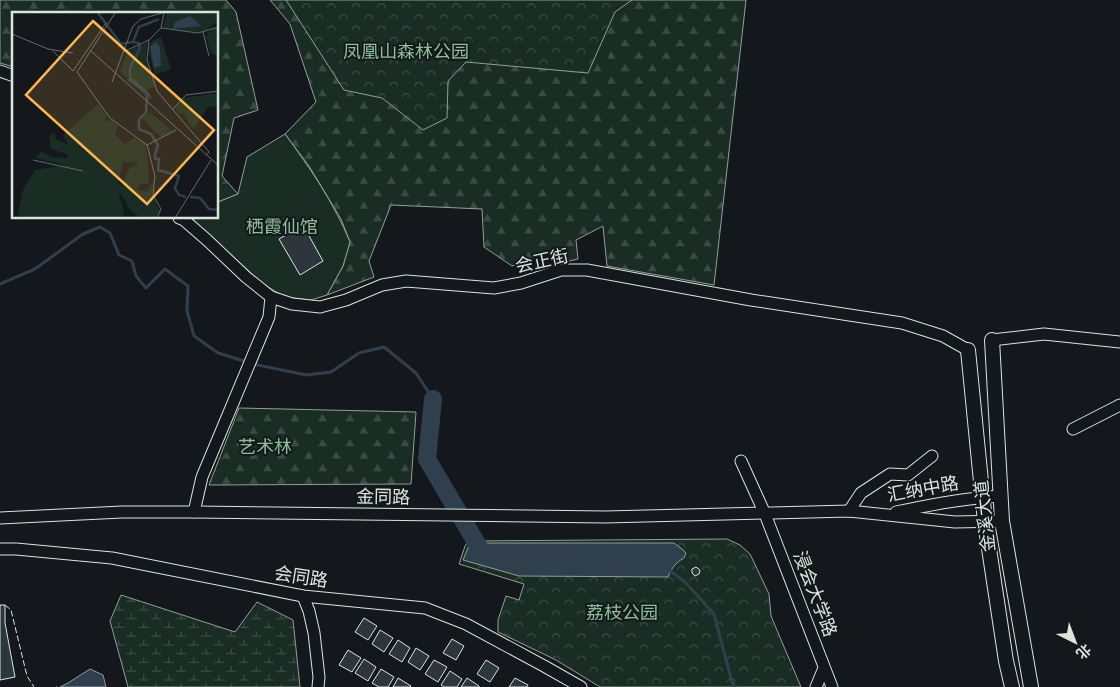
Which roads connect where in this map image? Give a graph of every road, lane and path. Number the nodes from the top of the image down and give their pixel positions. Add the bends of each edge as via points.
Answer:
1 (0, 71) edge
2 (12, 75) edge
3 (182, 219) edge
4 (271, 297) junction
5 (992, 340) joint
6 (1120, 342) edge
7 (968, 350) joint
8 (1120, 405) edge
9 (976, 429) junction
10 (1073, 430) dead end
11 (997, 439) junction
12 (932, 456) dead end
13 (741, 462) dead end
14 (1001, 496) junction
15 (982, 497) junction
16 (850, 511) junction
17 (194, 512) junction
18 (765, 514) junction
19 (882, 515) junction
20 (0, 518) edge
21 (1002, 520) junction
22 (985, 522) junction
23 (0, 549) edge
24 (995, 589) junction
25 (303, 596) junction
26 (1017, 607) junction
27 (824, 668) junction
28 (318, 687) edge
29 (581, 687) edge
30 (816, 687) edge
31 (832, 687) edge
32 (1012, 687) edge
33 (1031, 687) edge

1 - 2 street
3 - 4 street, 会正街
4 - 7 street, 会正街 via 292,304 320,307 406,281 494,288 561,270 586,270 752,300 902,322 943,336
4 - 17 street via 270,317 202,477
5 - 6 street via 1044,334
5 - 11 main road, 金溪大道
7 - 9 main road, 金溪大道
8 - 10 street
9 - 11 main road via 985,452
9 - 15 main road, 金溪大道
11 - 14 main road, 金溪大道
12 - 16 street via 908,475 890,474 861,493
13 - 18 street, 浸会大学路
14 - 15 street, 汇纳中路
14 - 21 main road, 金溪大道
15 - 19 street, 汇纳中路
15 - 22 main road, 金溪大道
16 - 18 street, 汇纳中路
16 - 19 street, 汇纳中路
17 - 18 street, 金同路 via 606,518
17 - 20 street, 金同路
18 - 27 street, 浸会大学路
19 - 22 street, 汇纳中路
21 - 22 street, 汇纳中路
21 - 26 main road, 金溪大道
22 - 24 main road, 金溪大道
23 - 25 street, 会同路 via 112,558
24 - 26 main road via 1000,581 1005,581
24 - 32 main road, 金溪大道
25 - 28 street via 314,633
25 - 29 street, 会同路 via 425,608 466,624
26 - 33 main road, 金溪大道
27 - 30 street
27 - 31 street, 浸会大学路

